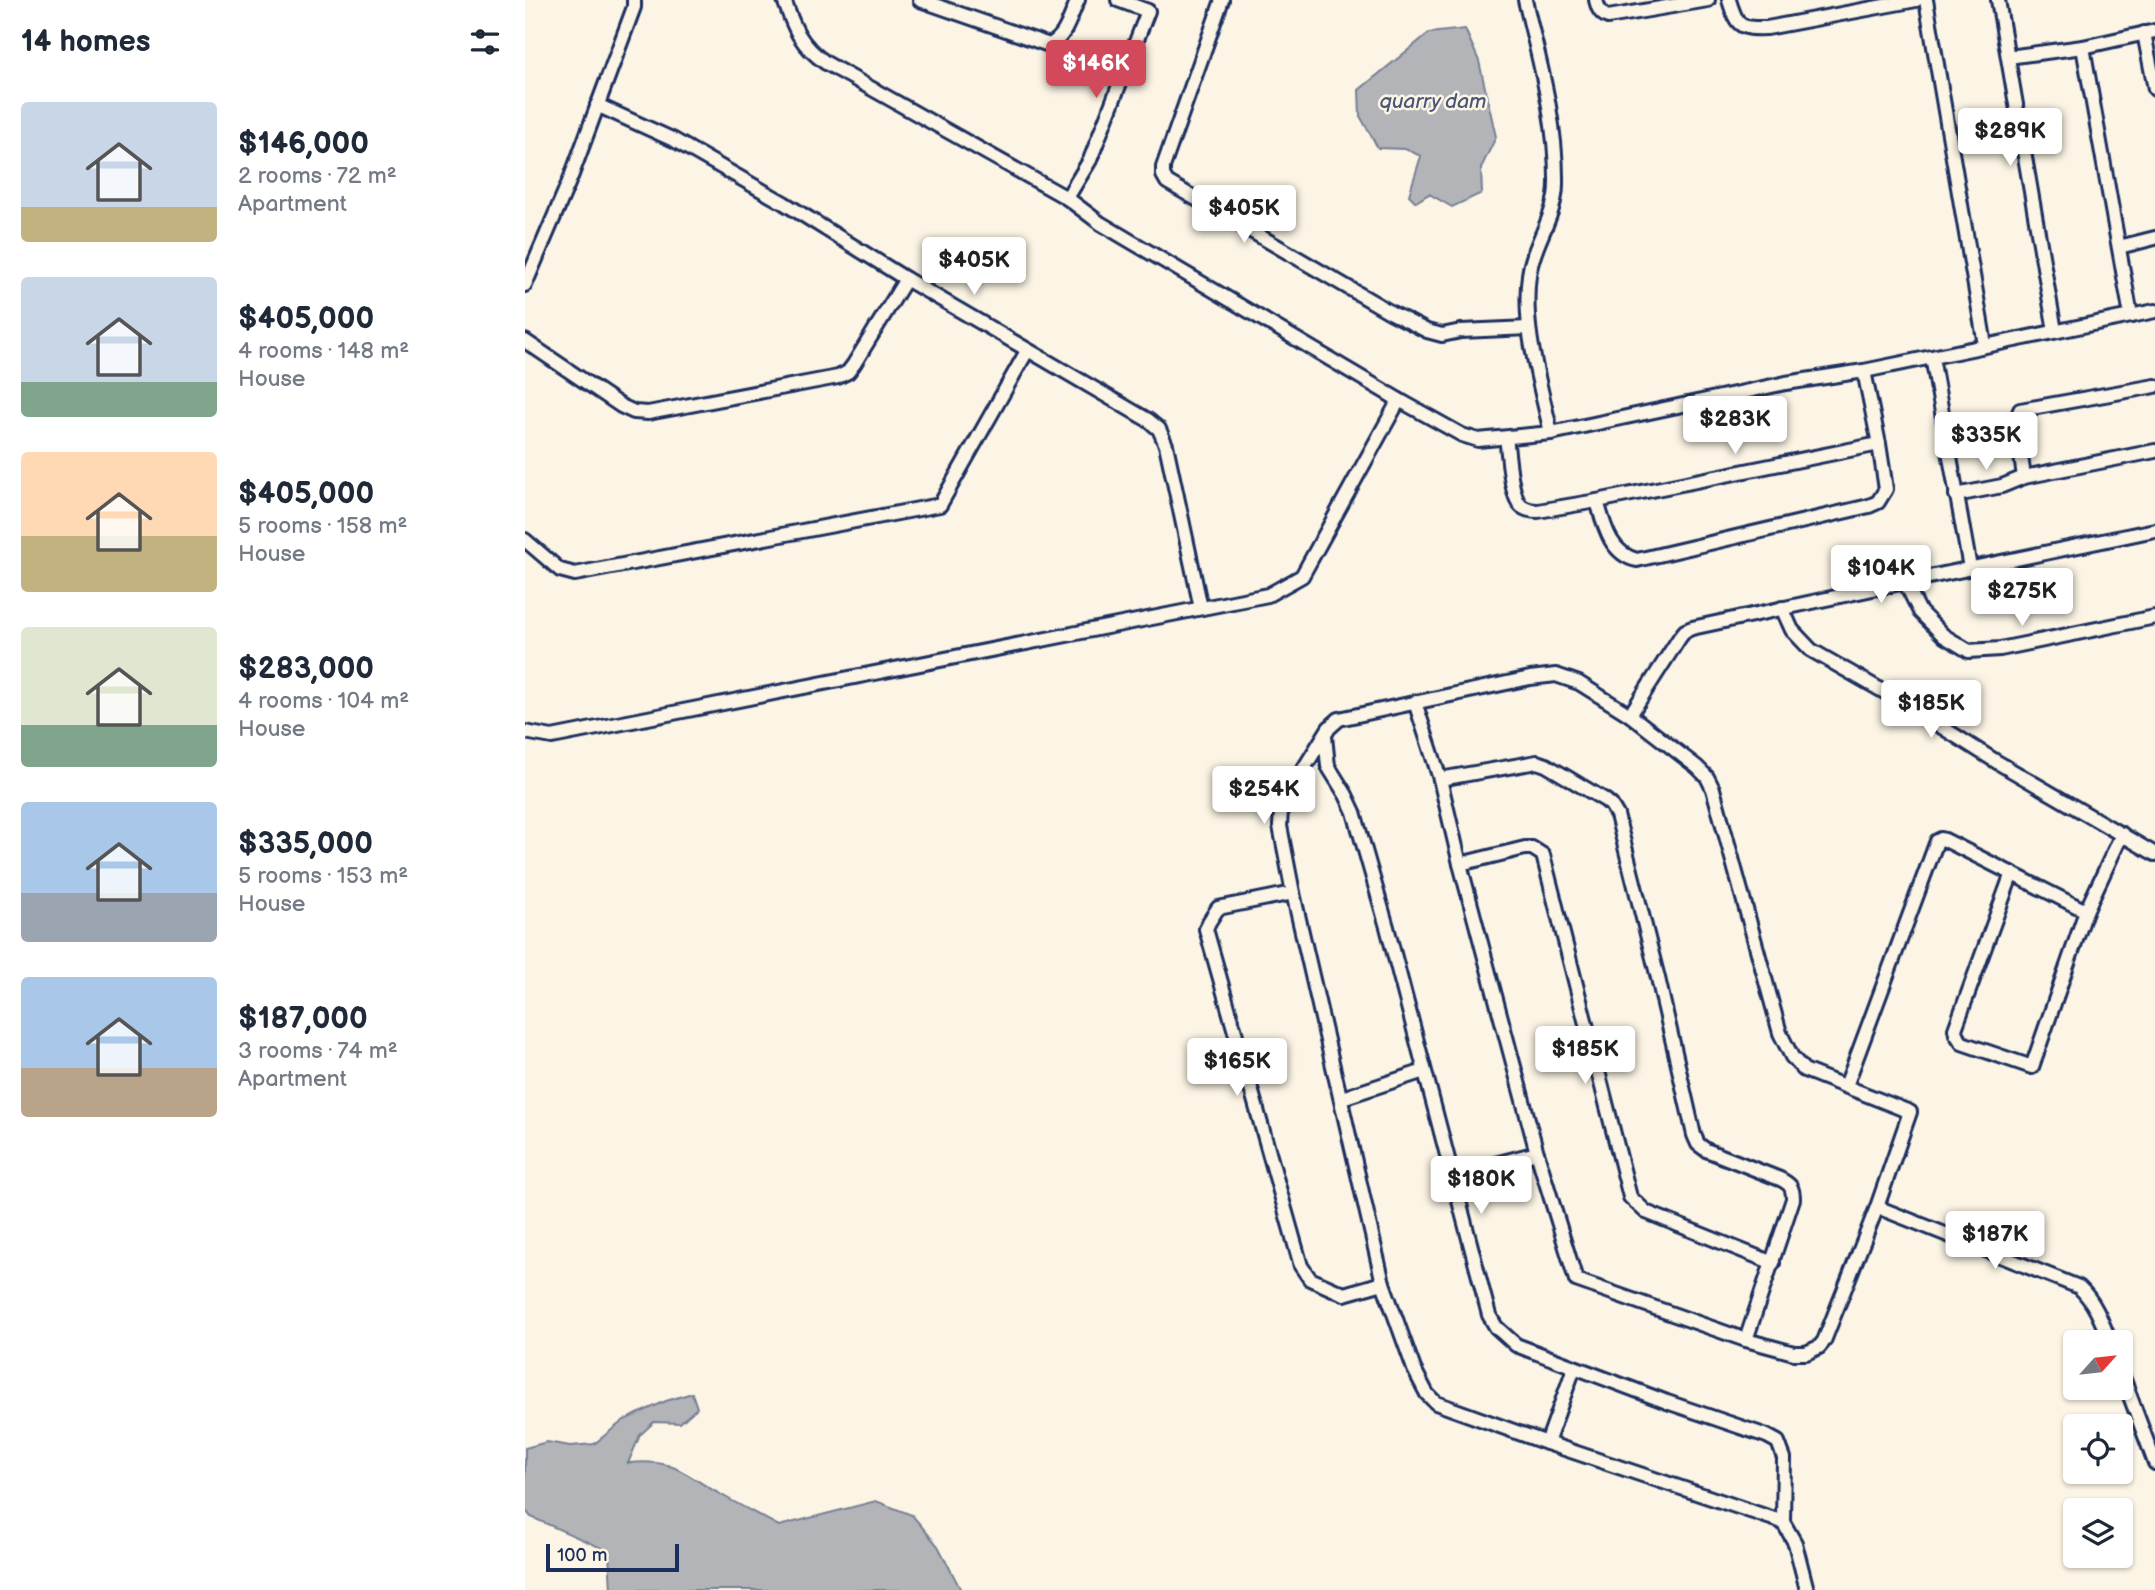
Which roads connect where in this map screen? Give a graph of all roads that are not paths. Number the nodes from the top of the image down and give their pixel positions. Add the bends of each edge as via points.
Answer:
1 (633, 0) edge
2 (784, 0) edge
3 (920, 0) edge
4 (1077, 0) edge
5 (1118, 0) edge
6 (1222, 0) edge
7 (1525, 0) edge
8 (1596, 0) edge
9 (1709, 0) edge
10 (1728, 0) edge
11 (1916, 0) edge
12 (1926, 0) edge
13 (1998, 0) edge
14 (1661, 5) edge
15 (1149, 6) edge
16 (2150, 32) edge
17 (2083, 47) junction
18 (2008, 57) junction
19 (2155, 89) edge
20 (597, 105) junction
21 (1067, 198) junction
22 (2155, 238) edge
23 (2119, 247) junction
24 (907, 279) junction
25 (525, 285) edge
26 (2155, 311) edge
27 (2130, 316) junction
28 (1529, 328) junction
29 (2055, 331) junction
30 (525, 341) edge
31 (1985, 345) junction
32 (1027, 351) junction
33 (1932, 357) junction
34 (1864, 371) junction
35 (2155, 386) edge
36 (1399, 400) junction
37 (1551, 433) junction
38 (1506, 438) junction
39 (1879, 444) junction
40 (2155, 451) edge
41 (2024, 477) junction
42 (1956, 495) junction
43 (1597, 501) junction
44 (2155, 530) edge
45 (525, 540) edge
46 (1970, 568) junction
47 (1905, 582) junction
48 (1201, 608) junction
49 (1782, 608) junction
50 (2155, 617) edge
51 (1415, 702) junction
52 (1630, 715) junction
53 (525, 732) edge
54 (1325, 736) junction
55 (1440, 779) junction
56 (2122, 834) junction
57 (2155, 854) edge
58 (1460, 864) junction
59 (2012, 873) junction
60 (1293, 893) junction
61 (2086, 911) junction
62 (1424, 1071) junction
63 (1846, 1086) junction
64 (1342, 1098) junction
65 (1537, 1153) junction
66 (1453, 1175) junction
67 (1877, 1207) junction
68 (1773, 1263) junction
69 (1383, 1283) junction
70 (2104, 1330) edge
71 (1746, 1340) junction
72 (1574, 1368) junction
73 (2131, 1400) edge
74 (1547, 1443) junction
75 (2155, 1463) edge
76 (1783, 1522) junction
77 (1807, 1590) edge

1 - 20 street
2 - 21 street via 794,29 813,54
3 - 4 street via 1049,45 1062,35
5 - 15 street
6 - 28 street via 1163,167 1167,181 1427,331 1442,335
7 - 28 street via 1549,107 1556,187 1528,276
8 - 14 street via 1602,15 1608,17
9 - 14 street
10 - 11 street via 1735,20 1752,29
12 - 31 street
13 - 18 street
15 - 21 street via 1090,160
16 - 17 street
16 - 19 street
17 - 18 street
17 - 23 street
18 - 29 street
20 - 24 street via 674,140
20 - 25 street
21 - 36 street via 1100,223
22 - 23 street
23 - 27 street
24 - 30 street via 848,372 648,413 621,406
24 - 32 street
26 - 27 street
27 - 29 street
28 - 37 street
29 - 31 street
31 - 33 street
32 - 45 street via 940,505 575,574 560,570
32 - 48 street via 1159,429
33 - 34 street
33 - 42 street
34 - 37 street
34 - 39 street
35 - 41 street via 2020,410 2016,421
36 - 38 street via 1462,435 1478,440
36 - 48 street via 1302,576 1268,595
37 - 38 street
38 - 43 street via 1515,497 1521,506 1538,511
39 - 43 street
39 - 43 street via 1886,489 1878,502 1637,559 1623,554 1606,534
40 - 41 street
41 - 42 street
42 - 46 street
44 - 46 street
46 - 47 street
47 - 49 street
47 - 50 street via 1920,612 1944,636 1969,651 2000,649
48 - 53 street via 552,737
49 - 52 street via 1685,631
49 - 56 street via 1792,630 1811,650
51 - 52 street via 1556,675 1579,683
51 - 54 street via 1339,719
51 - 55 street
52 - 63 street via 1707,777 1719,803 1784,1043 1804,1070
54 - 60 street via 1292,785 1282,811 1280,826
54 - 62 street via 1328,766 1354,812
55 - 58 street
55 - 68 street via 1537,762 1611,805 1658,978 1693,1135 1706,1150 1780,1179 1793,1190
56 - 57 street
56 - 61 street
58 - 65 street
58 - 68 street via 1525,848 1543,855 1630,1197 1646,1212
59 - 61 street
59 - 61 street via 1955,1028 1962,1043 2032,1067
59 - 63 street via 1945,839 1937,841
60 - 64 street
60 - 69 street via 1218,908 1206,929 1301,1266 1310,1279 1344,1294
62 - 64 street
62 - 66 street
63 - 67 street via 1910,1112
64 - 69 street
65 - 66 street
65 - 71 street via 1576,1280
66 - 72 street via 1496,1327 1516,1345
67 - 70 street via 2079,1287 2088,1295
67 - 71 street via 1819,1347 1794,1353
68 - 71 street
69 - 74 street via 1414,1369 1436,1403
72 - 74 street
72 - 76 street via 1778,1443 1784,1458
73 - 75 street
74 - 76 street
76 - 77 street via 1795,1543

